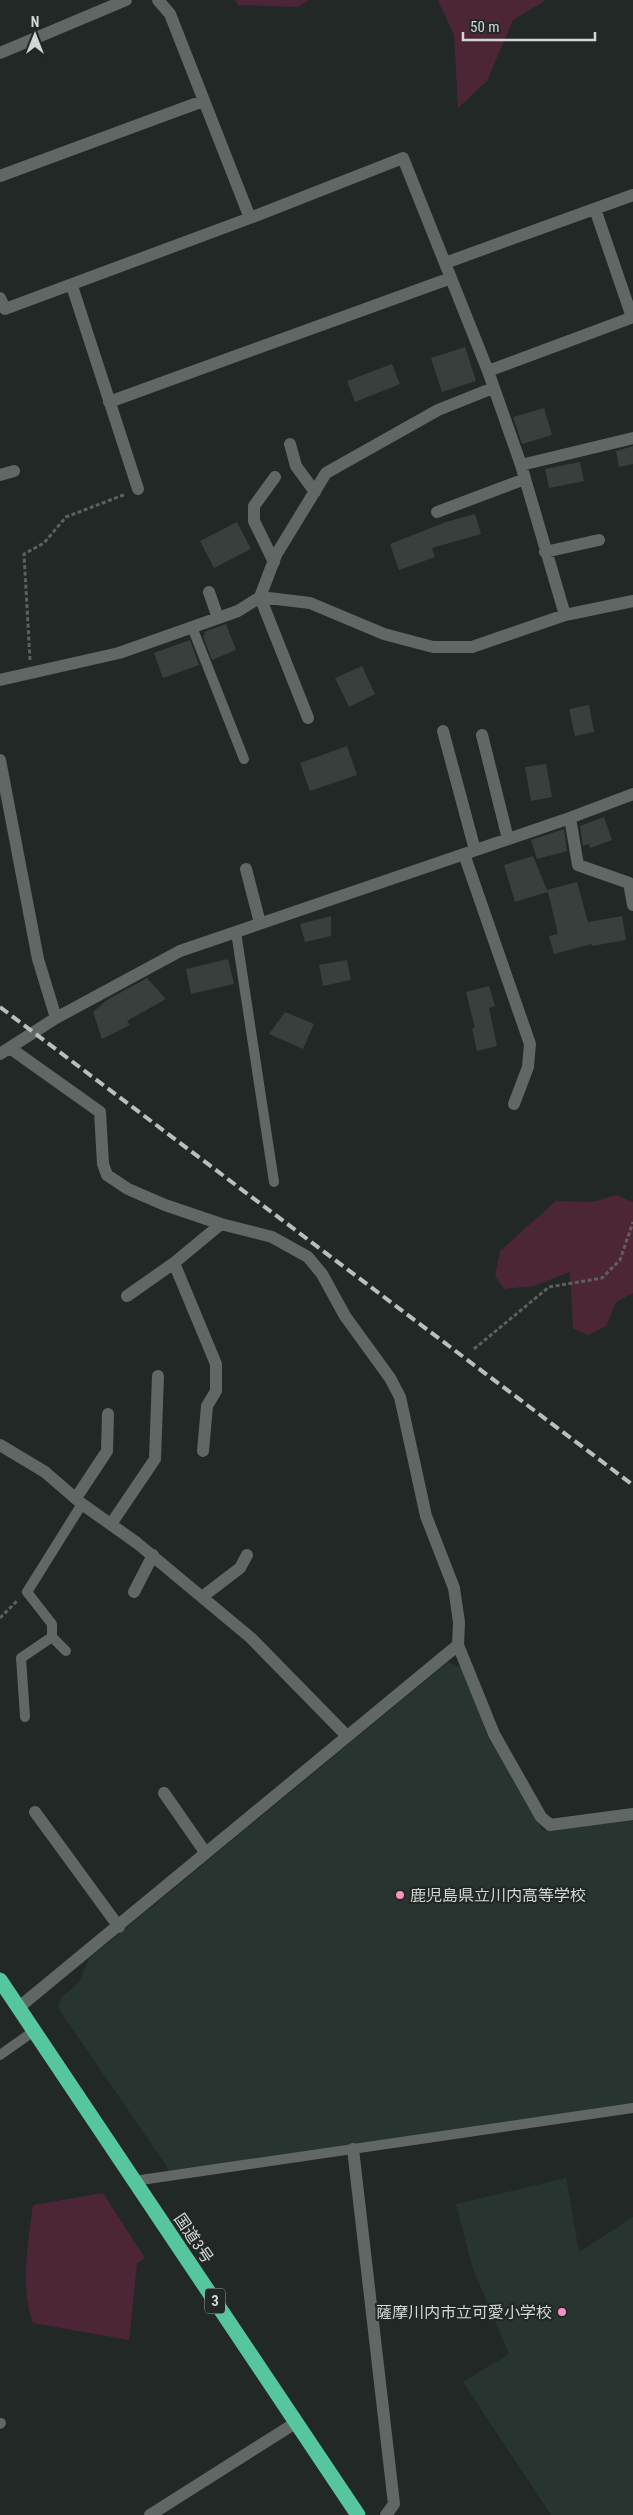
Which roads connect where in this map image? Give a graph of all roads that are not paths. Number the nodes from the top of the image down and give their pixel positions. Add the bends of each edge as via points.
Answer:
1 (126, 0) edge
2 (158, 0) edge
3 (0, 53) edge
4 (203, 101) junction
5 (0, 176) edge
6 (633, 195) edge
7 (595, 209) junction
8 (250, 218) junction
9 (445, 264) junction
10 (451, 278) junction
11 (72, 286) junction
12 (0, 298) edge
13 (632, 317) edge
14 (488, 371) junction
15 (494, 388) junction
16 (109, 402) junction
17 (633, 438) edge
18 (290, 444) dead end
19 (521, 465) junction
20 (14, 471) dead end
21 (0, 476) edge
22 (275, 477) dead end
23 (525, 479) junction
24 (138, 489) road end
25 (315, 492) junction
26 (437, 512) dead end
27 (599, 540) dead end
28 (545, 552) junction
29 (274, 562) junction
30 (209, 592) dead end
31 (260, 597) junction
32 (633, 601) edge
33 (565, 615) junction
34 (218, 618) junction
35 (192, 627) junction
36 (0, 680) edge
37 (308, 718) dead end
38 (443, 731) dead end
39 (482, 735) dead end
40 (244, 759) dead end
41 (0, 760) edge
42 (633, 794) edge
43 (570, 818) junction
44 (508, 840) junction
45 (469, 852) junction
46 (246, 869) dead end
47 (627, 879) edge
48 (633, 906) edge
49 (260, 923) junction
50 (236, 932) junction
51 (54, 1019) junction
52 (5, 1051) edge
53 (514, 1104) dead end
54 (274, 1182) dead end
55 (221, 1224) junction
56 (174, 1263) junction
57 (128, 1296) dead end
58 (158, 1376) dead end
59 (108, 1414) dead end
60 (0, 1444) edge
61 (203, 1451) dead end
62 (79, 1501) junction
63 (111, 1524) junction
64 (247, 1555) dead end
65 (152, 1556) junction
66 (134, 1592) dead end
67 (202, 1597) junction
68 (52, 1637) junction
69 (458, 1645) junction
70 (66, 1651) dead end
71 (25, 1717) dead end
72 (346, 1735) junction
73 (164, 1794) dead end
74 (35, 1812) dead end
75 (633, 1814) edge
76 (205, 1852) junction
77 (120, 1927) junction
78 (0, 1980) edge
79 (18, 2008) junction
80 (34, 2031) junction
81 (0, 2055) edge
82 (633, 2108) edge
83 (353, 2149) junction
84 (134, 2181) junction
85 (297, 2422) junction
86 (150, 2515) edge
87 (358, 2515) edge
88 (386, 2515) edge

1 - 3 street
2 - 4 street via 170,14
4 - 5 street
4 - 8 street
6 - 7 street
7 - 9 street
7 - 13 street
8 - 9 street via 403,158
8 - 11 street
9 - 10 street
10 - 14 street
10 - 16 street
11 - 12 street via 5,309
11 - 16 street
13 - 14 street
14 - 15 street
15 - 19 street
15 - 25 street via 438,410 326,473
16 - 24 street
17 - 19 street
18 - 25 street via 296,466
19 - 23 street
20 - 21 street
22 - 29 street via 254,506 254,521
23 - 26 street
23 - 28 street
25 - 29 street
27 - 28 street
28 - 33 street
29 - 31 street
30 - 34 street
31 - 33 street via 310,603 384,634 433,647 472,647
31 - 34 street via 238,611
31 - 37 street
32 - 33 street
34 - 35 street
35 - 36 street via 119,653
35 - 40 lane
38 - 45 street
39 - 44 street
41 - 51 street via 38,959
42 - 43 street
43 - 44 street
43 - 47 street via 578,865
44 - 45 street
45 - 49 street
45 - 53 street via 530,1044 528,1067
46 - 49 street
47 - 48 street
49 - 50 street
50 - 51 street via 180,951
50 - 54 lane
51 - 52 street
52 - 55 street via 100,1112 103,1164 107,1175 165,1205
55 - 56 street
55 - 69 street via 272,1237 308,1257 390,1378 400,1397 426,1516 454,1588 459,1622
56 - 57 street
56 - 61 street via 216,1364 216,1391 207,1406
58 - 63 street via 154,1459
59 - 62 street via 107,1451
60 - 62 street via 45,1472
62 - 63 street
62 - 68 lane via 27,1592 52,1624
63 - 65 street
64 - 67 street via 240,1568
65 - 66 street
65 - 67 street
67 - 72 street via 251,1638
68 - 70 lane
68 - 71 lane via 21,1658
69 - 72 street
69 - 75 street via 494,1734 550,1826
72 - 76 street
73 - 76 street
74 - 77 street
76 - 77 street
77 - 79 street
78 - 79 highway, 国道3号 / 3
79 - 80 highway, 国道3号 / 3
80 - 81 lane
80 - 84 highway, 国道3号 / 3
82 - 83 lane
83 - 84 lane
83 - 88 street via 394,2504
84 - 85 highway, 国道3号 / 3
85 - 86 street
85 - 87 highway, 国道3号 / 3

